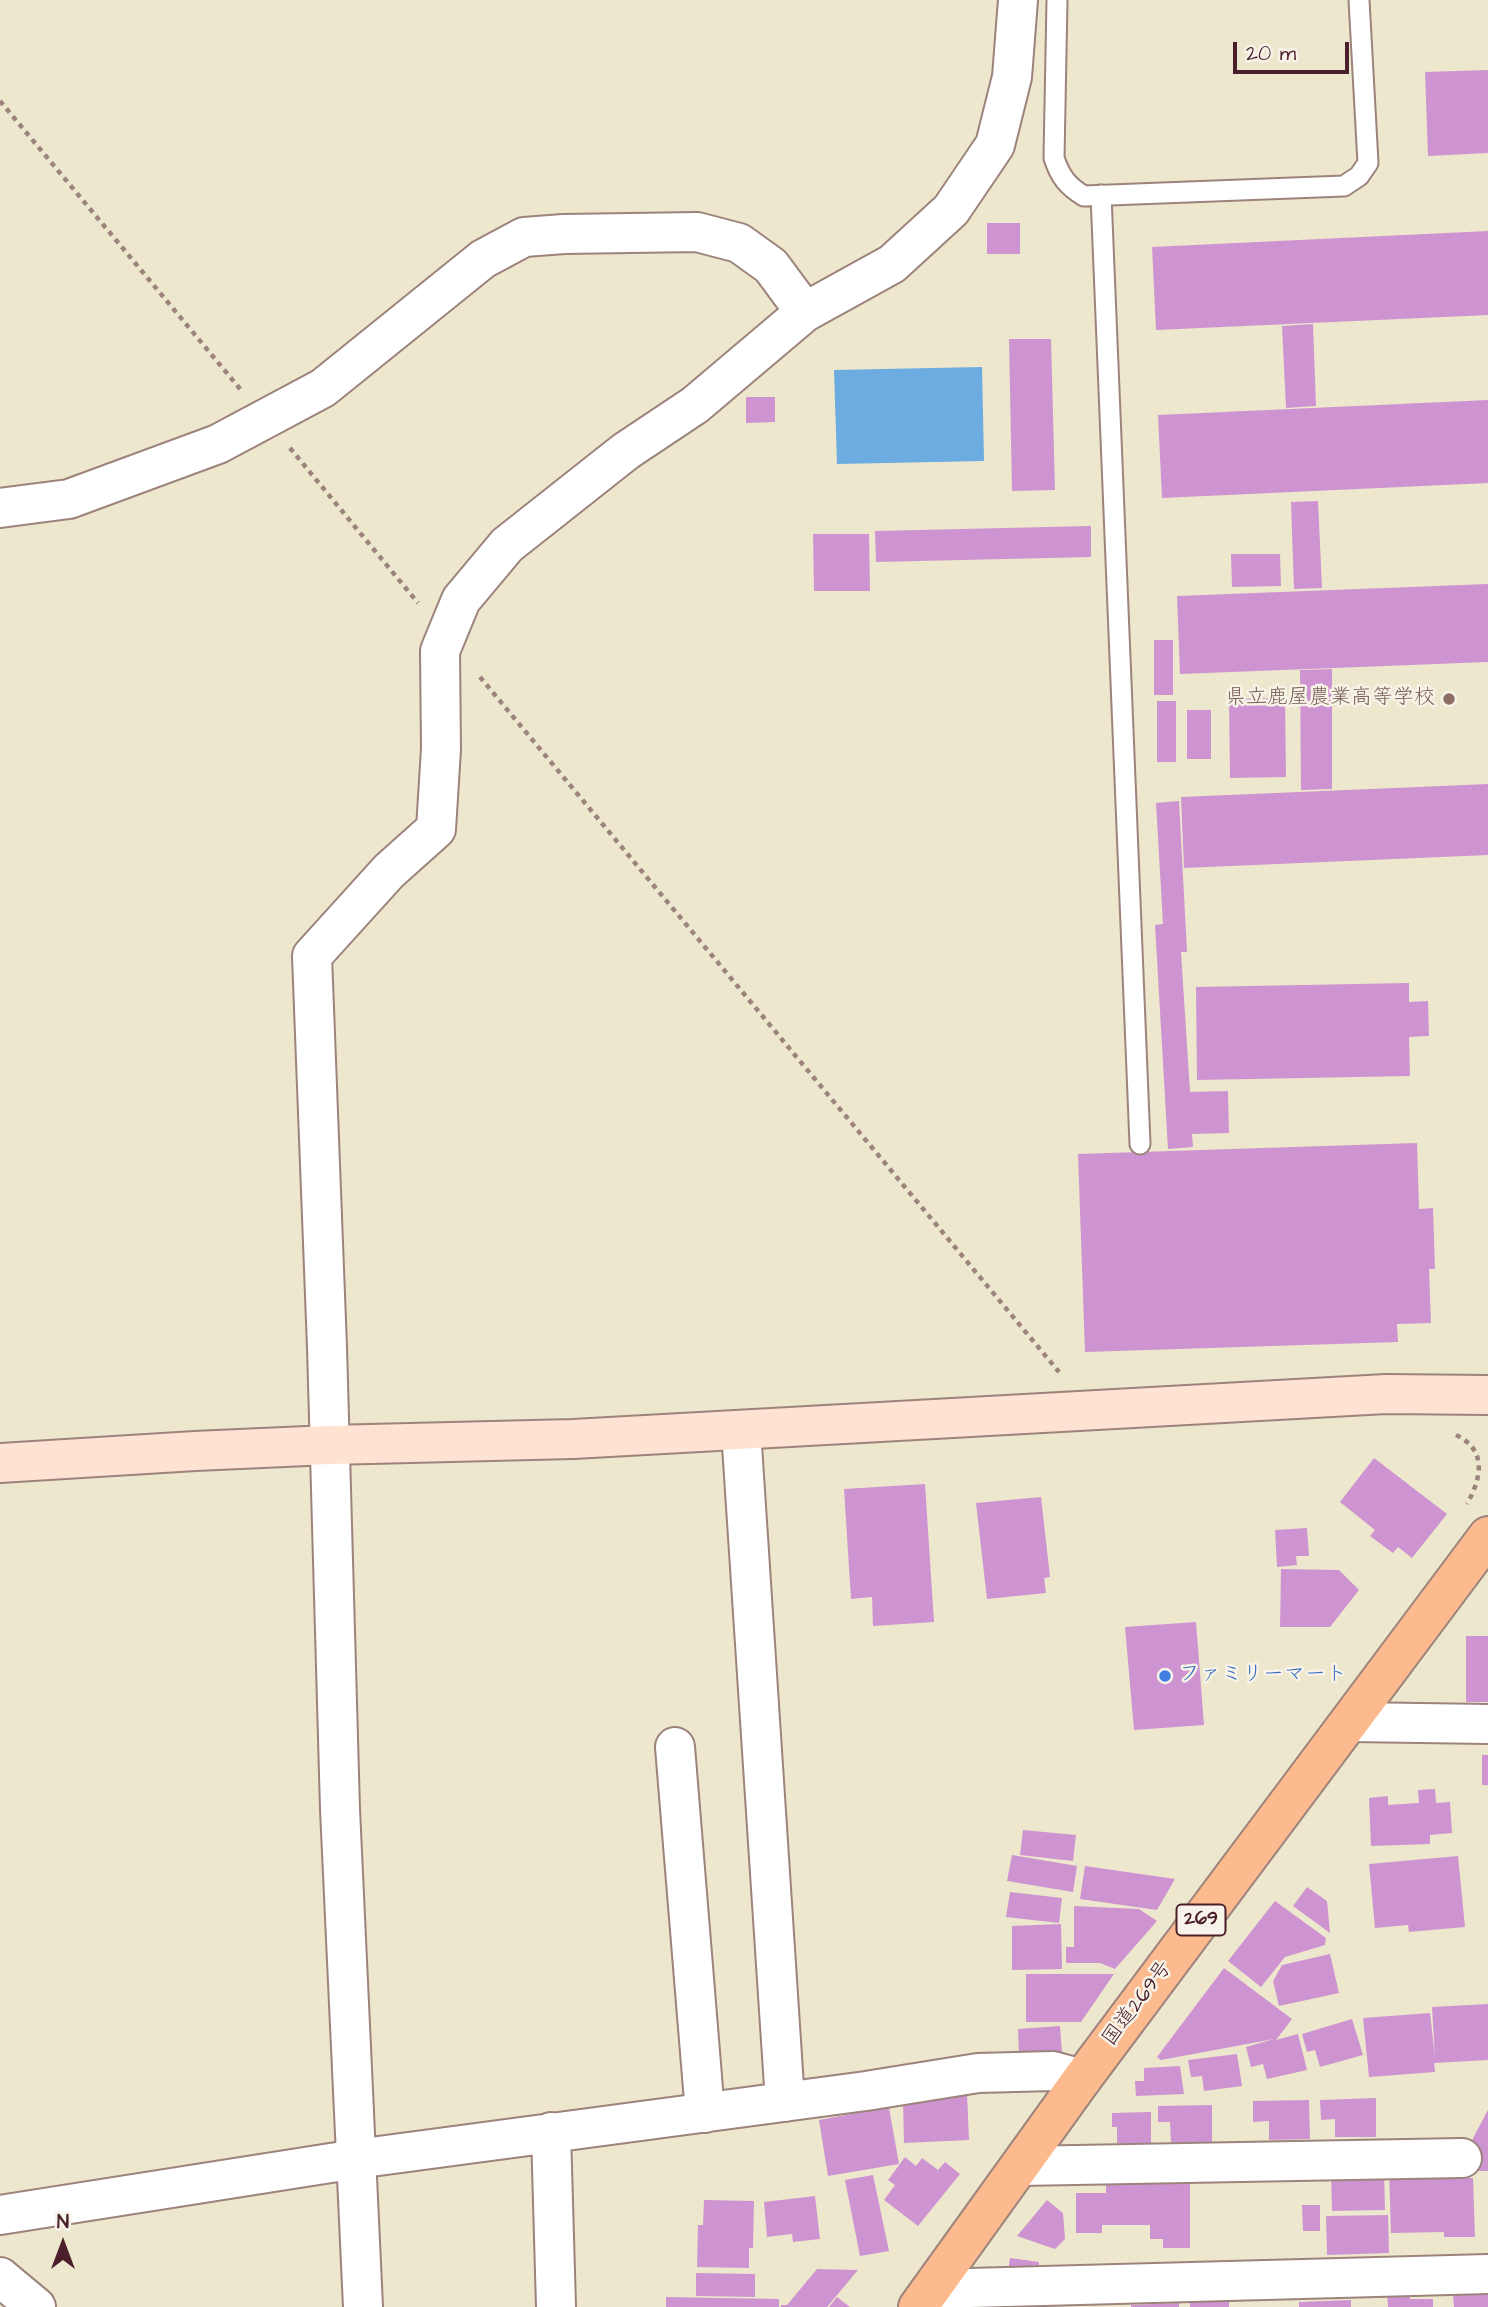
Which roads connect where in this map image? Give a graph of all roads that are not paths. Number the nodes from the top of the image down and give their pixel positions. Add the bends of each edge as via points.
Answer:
1 (1018, 0) edge
2 (1057, 0) edge
3 (1359, 0) edge
4 (1101, 195) junction
5 (805, 312) junction
6 (0, 508) edge
7 (1140, 1144) dead end
8 (1488, 1395) edge
9 (741, 1430) junction
10 (329, 1445) junction
11 (0, 1464) edge
12 (1475, 1524) edge
13 (1351, 1721) junction
14 (1488, 1724) edge
15 (675, 1747) dead end
16 (1082, 2079) junction
17 (785, 2102) junction
18 (705, 2113) junction
19 (551, 2132) junction
20 (1462, 2158) dead end
21 (356, 2159) junction
22 (1020, 2166) junction
23 (0, 2215) edge
24 (1488, 2274) edge
25 (0, 2277) edge
26 (925, 2298) edge
27 (36, 2307) edge
28 (363, 2307) edge
29 (556, 2307) edge

1 - 5 street via 1012,77 995,145 988,156 951,210 892,264
2 - 4 lane via 1054,158 1070,188 1084,196
3 - 4 lane via 1368,163 1359,176 1345,186
4 - 7 lane
5 - 6 street via 771,266 739,243 697,232 524,237 483,259 323,388 218,444 69,499
5 - 10 street via 695,405 626,451 507,545 461,600 440,651 436,829 389,871 312,956
8 - 9 street via 1386,1395
9 - 10 street
9 - 17 street
10 - 11 street
10 - 21 street
12 - 13 highway, 国道269号 / 269
13 - 14 street
13 - 16 highway, 国道269号 / 269
15 - 18 street
16 - 17 street via 1053,2071 978,2073
16 - 22 highway, 国道269号 / 269
17 - 18 street
18 - 19 street
19 - 21 street
19 - 29 street
20 - 22 street
21 - 23 street
21 - 28 street
22 - 26 highway, 国道269号 / 269
24 - 26 street
25 - 27 street

